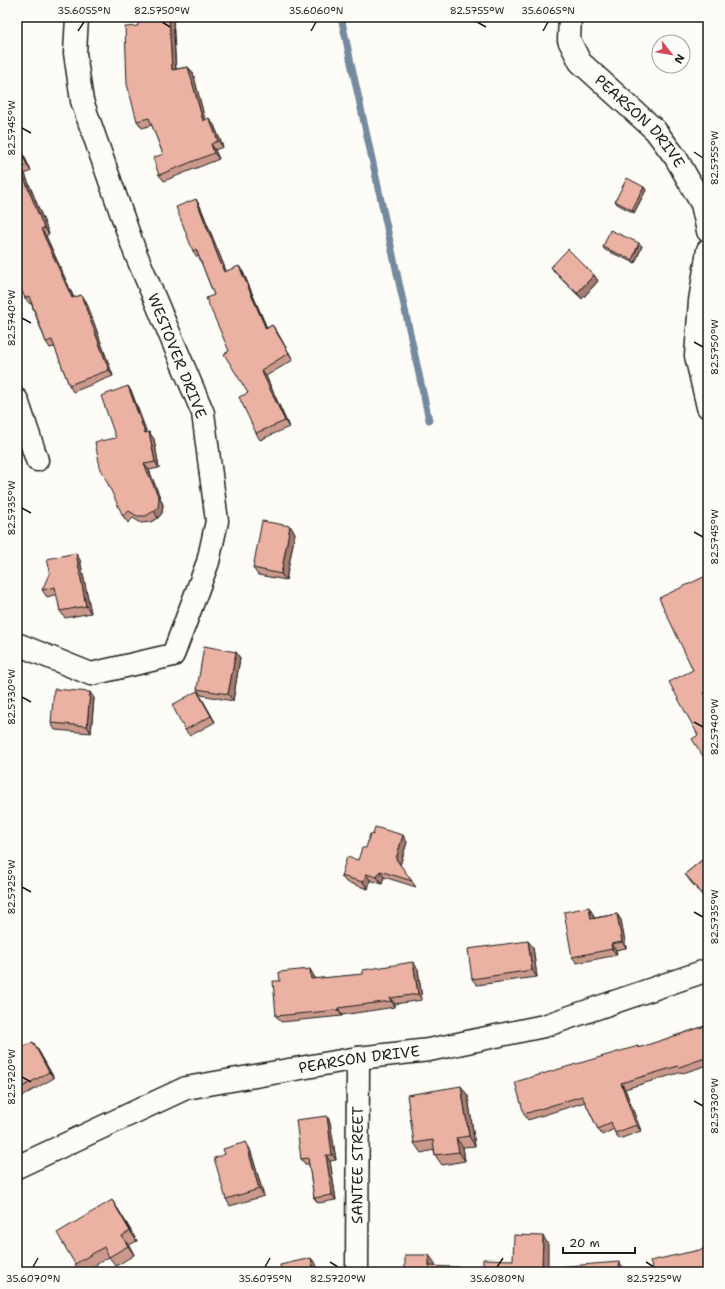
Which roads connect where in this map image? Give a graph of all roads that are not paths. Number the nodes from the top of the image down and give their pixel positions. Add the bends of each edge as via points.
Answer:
1 (77, 17) edge
2 (570, 17) edge
3 (708, 231) edge
4 (708, 250) edge
5 (17, 400) edge
6 (708, 407) edge
7 (38, 460) dead end
8 (17, 644) edge
9 (708, 970) edge
10 (358, 1058) junction
11 (17, 1167) edge
12 (357, 1272) edge

1 - 8 street, WESTOVER DRIVE via 75,53 82,101 135,252 203,413 217,522 208,562 173,656 91,674
2 - 3 street, PEARSON DRIVE via 569,40 580,62 655,130 676,158 702,204
4 - 6 street via 700,301 696,356
5 - 7 street
9 - 10 street, PEARSON DRIVE via 544,1026 429,1050
10 - 11 street, PEARSON DRIVE via 186,1088
10 - 12 street, SANTEE STREET

